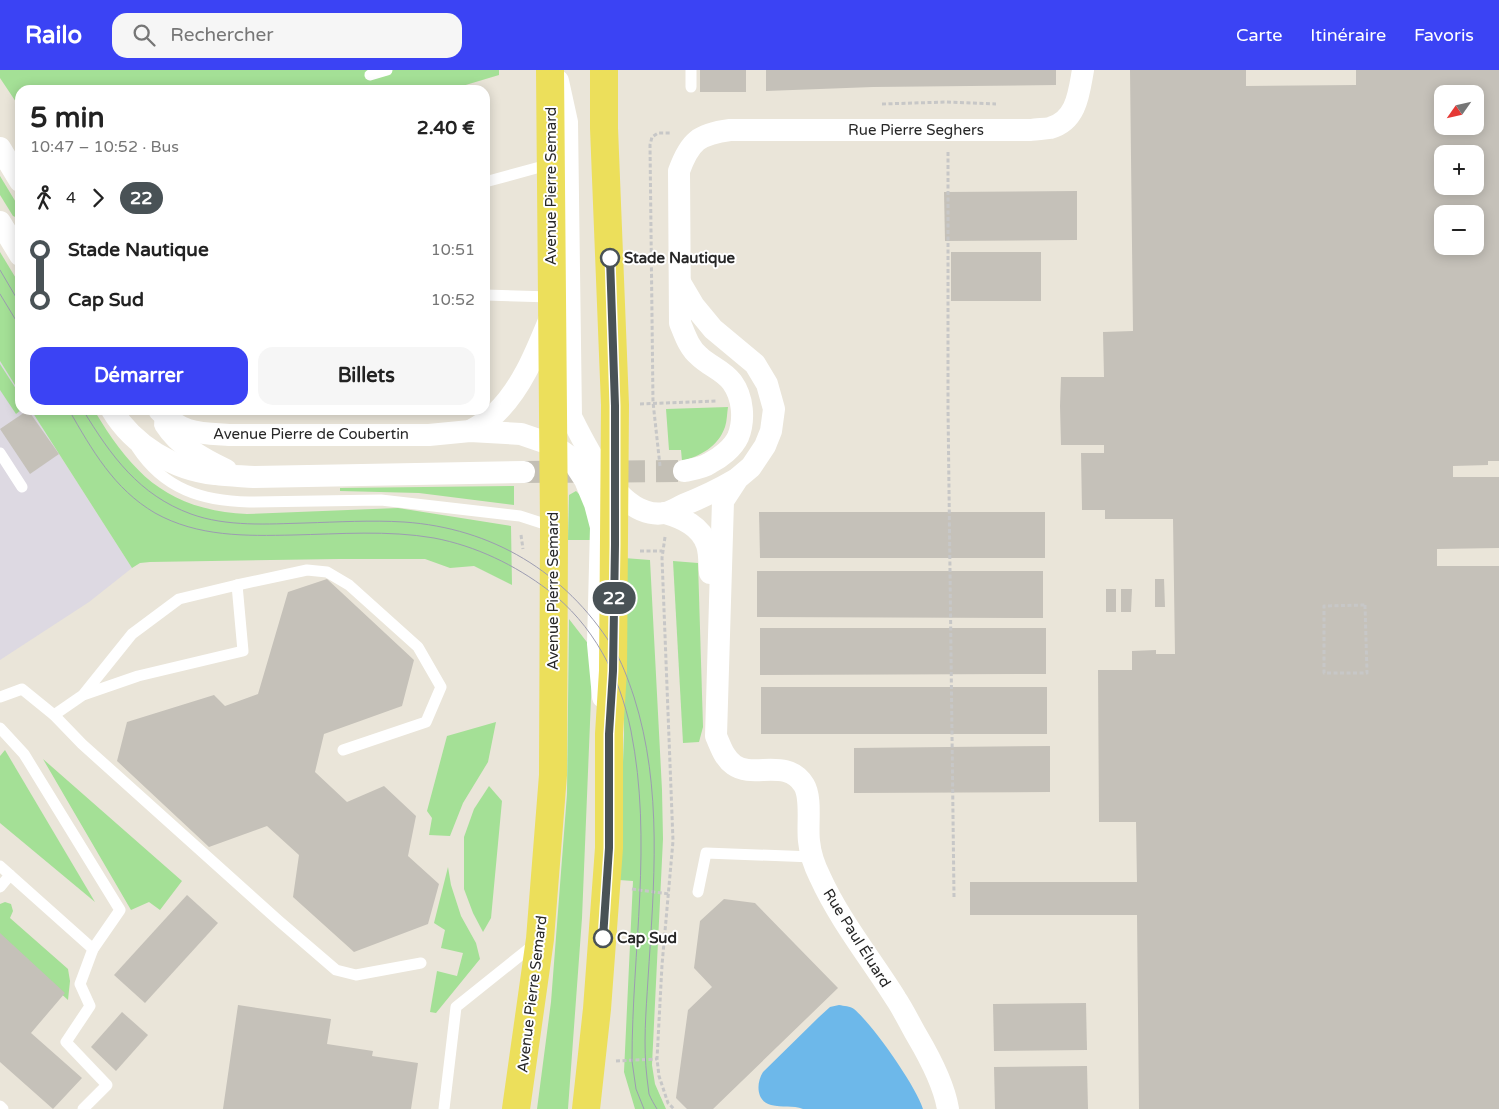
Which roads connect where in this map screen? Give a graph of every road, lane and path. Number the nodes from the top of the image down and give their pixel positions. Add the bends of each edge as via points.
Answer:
1 (387, 70) edge
2 (550, 70) edge
3 (555, 70) edge
4 (604, 70) edge
5 (616, 70) edge
6 (691, 70) edge
7 (1083, 70) edge
8 (370, 75) dead end
9 (692, 87) dead end
10 (604, 128) junction
11 (948, 130) junction
12 (0, 148) edge
13 (551, 164) junction
14 (15, 173) edge
15 (490, 181) edge
16 (0, 222) edge
17 (15, 248) edge
18 (681, 284) junction
19 (490, 296) edge
20 (551, 306) junction
21 (724, 401) dead end
22 (653, 402) dead end
23 (115, 415) edge
24 (161, 415) edge
25 (164, 415) edge
26 (470, 431) junction
27 (553, 445) junction
28 (0, 453) edge
29 (684, 471) tunnel mouth
30 (524, 472) tunnel mouth
31 (254, 477) junction
32 (738, 478) junction
33 (22, 488) dead end
34 (615, 491) junction
35 (665, 523) junction
36 (554, 527) junction
37 (638, 551) dead end
38 (662, 551) junction
39 (238, 585) junction
40 (719, 622) junction
41 (1342, 674) joint
42 (83, 696) junction
43 (0, 697) edge
44 (54, 715) junction
45 (0, 728) edge
46 (609, 734) junction
47 (343, 750) dead end
48 (814, 858) junction
49 (0, 866) edge
50 (10, 875) junction
51 (0, 887) edge
52 (698, 892) dead end
53 (954, 897) dead end
54 (540, 939) junction
55 (93, 949) junction
56 (421, 963) dead end
57 (657, 1059) junction
58 (622, 1061) dead end
59 (0, 1106) edge
60 (3, 1109) edge
61 (83, 1109) edge
62 (444, 1109) edge
63 (516, 1109) edge
64 (586, 1109) edge
65 (674, 1109) edge
66 (948, 1109) edge

1 - 8 lane
2 - 13 main road, Avenue Pierre Semard
3 - 34 street via 567,122 571,417
4 - 10 main road
5 - 10 street
6 - 9 lane
7 - 11 street, Rue Pierre Seghers via 1078,101 1069,117 1052,128
10 - 34 main road via 615,406
11 - 18 street, Rue Pierre Seghers via 710,132 694,142 685,155 680,172
11 - 53 path
12 - 14 street
13 - 15 lane
13 - 20 main road, Avenue Pierre Semard
16 - 17 street
18 - 29 street via 680,323 688,342 699,356 733,383 741,402 742,417 738,437 725,453 709,464
18 - 32 street via 694,306 713,328 755,364 767,384 774,409 771,431 766,446 751,467
19 - 20 lane
20 - 26 street via 534,356 509,399 494,415
20 - 27 main road, Avenue Pierre Semard
21 - 22 path
23 - 31 street, Avenue Pierre de Coubertin via 141,443 179,465 214,474
23 - 36 lane, Avenue Pierre de Coubertin via 152,468 170,483 206,498 249,502 381,500 520,516
24 - 31 street, Avenue Pierre de Coubertin via 172,435 188,449 231,472
25 - 26 street, Avenue Pierre de Coubertin via 180,428 200,434 429,435
26 - 27 street, Avenue Pierre de Coubertin via 521,434
27 - 36 main road, Avenue Pierre Semard
27 - 46 street, Avenue Pierre de Coubertin via 570,457 585,480 601,527 598,644
28 - 33 lane
30 - 31 street, Avenue Pierre de Coubertin
32 - 35 street
32 - 40 street via 723,501
34 - 35 street via 640,511
34 - 46 main road
35 - 38 path
35 - 40 street, Rue Paul Éluard via 683,519 697,530 707,545 712,602
36 - 54 main road, Avenue Pierre Semard via 553,775
37 - 38 path
38 - 57 path via 673,841
39 - 42 lane via 179,599 132,634
39 - 42 lane via 243,651 138,676
39 - 47 lane via 307,570 327,572 349,585 418,647 441,687 426,722
40 - 48 street, Rue Paul Éluard via 716,736 724,754 735,766 795,774 804,786 809,841
41 - 41 path via 1367,673 1366,605 1324,606 1324,673
42 - 44 lane
43 - 44 lane via 22,689
44 - 56 lane via 82,744 336,970 356,975
45 - 55 lane via 24,754 120,910
46 - 64 main road via 609,848
48 - 52 lane via 706,853
48 - 66 street, Rue Paul Éluard via 833,903 897,1000 928,1054
49 - 50 lane
50 - 51 lane
50 - 55 lane
54 - 62 lane via 456,1007
54 - 63 main road, Avenue Pierre Semard
55 - 61 lane via 80,984 90,1006 66,1042 107,1085
57 - 58 path
57 - 65 path via 668,1103
59 - 60 lane

